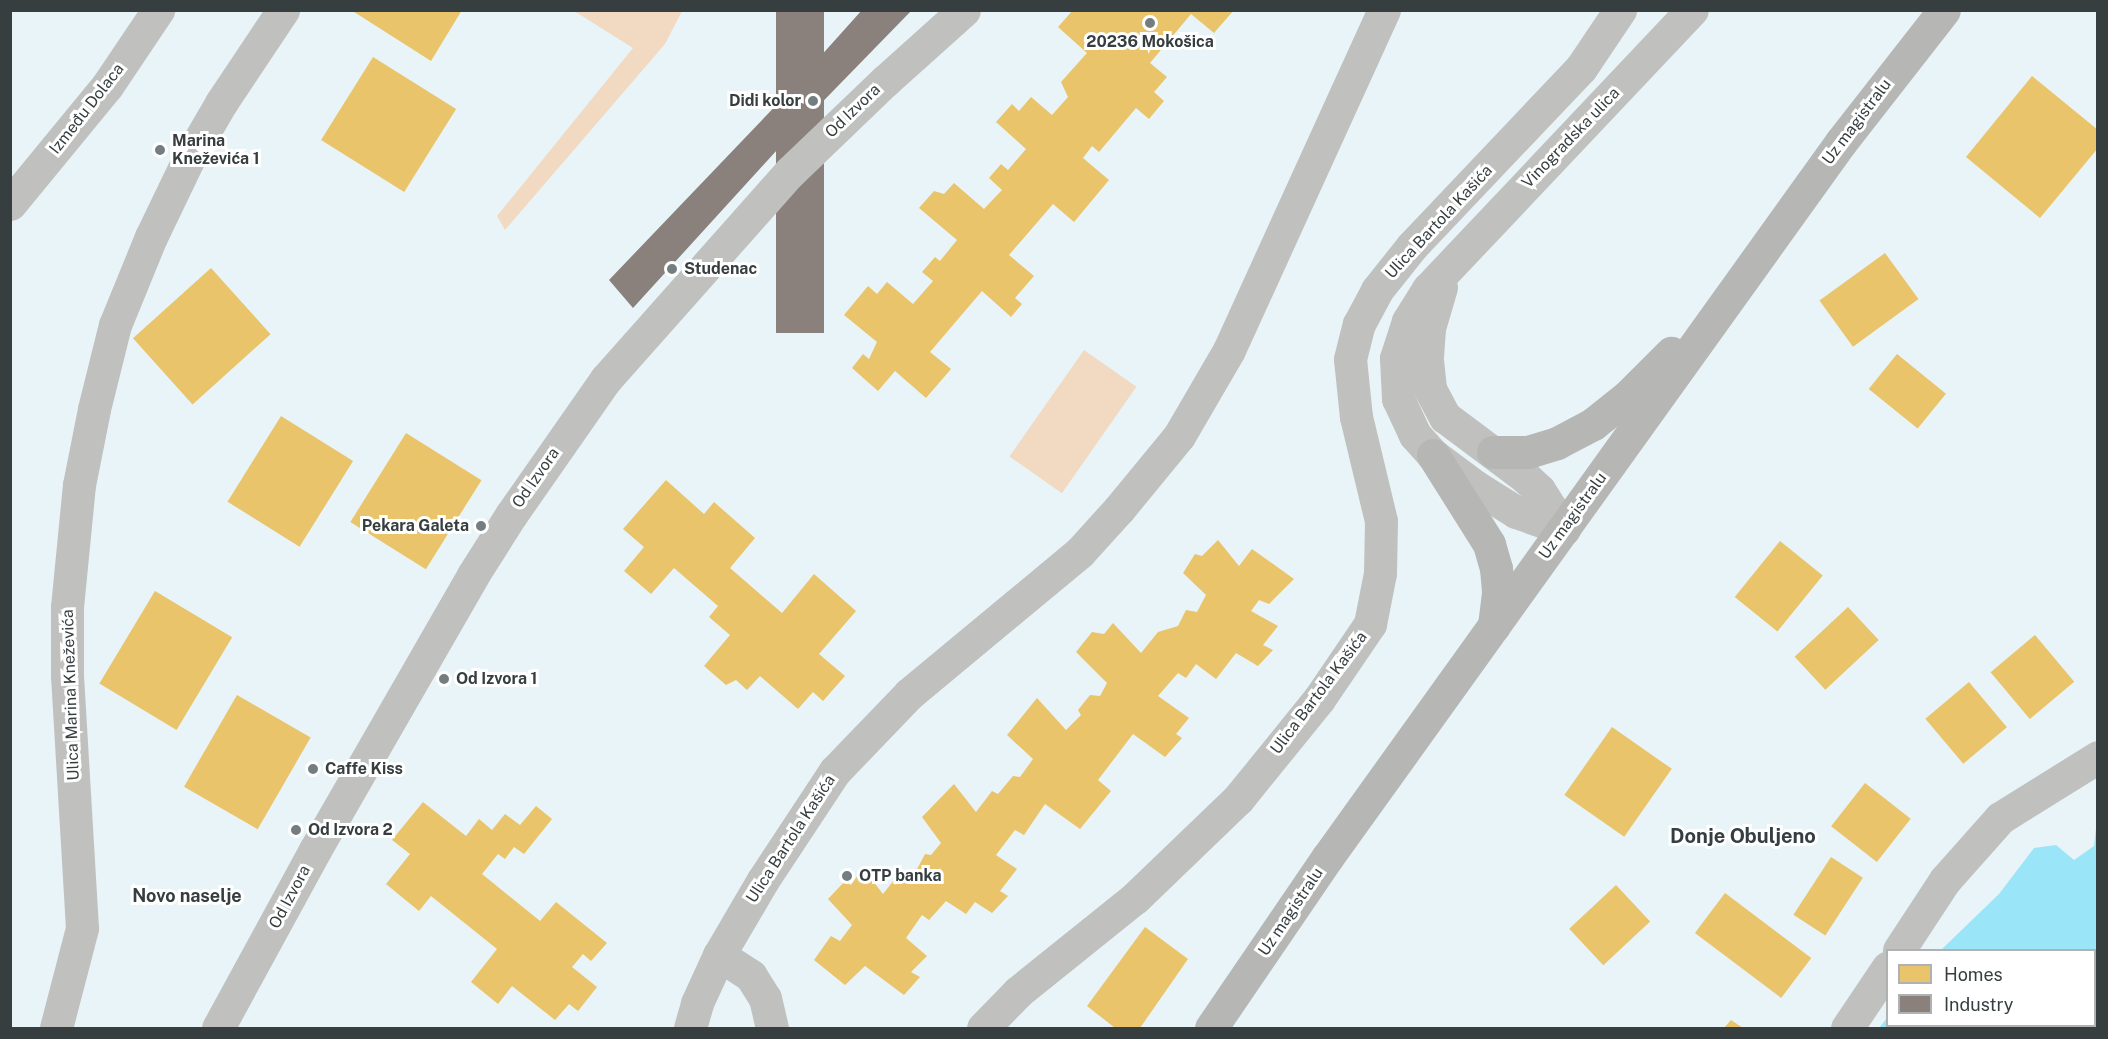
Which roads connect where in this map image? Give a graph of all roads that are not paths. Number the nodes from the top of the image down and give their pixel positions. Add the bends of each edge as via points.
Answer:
1 (158, 10) edge
2 (283, 10) edge
3 (964, 10) edge
4 (1384, 10) edge
5 (1620, 10) edge
6 (1692, 10) edge
7 (1944, 10) edge
8 (10, 204) edge
9 (1448, 266) junction
10 (1733, 294) junction
11 (1493, 452) junction
12 (1433, 455) junction
13 (1564, 529) junction
14 (1494, 626) junction
15 (2097, 757) edge
16 (1900, 949) edge
17 (720, 954) junction
18 (1886, 969) edge
19 (56, 1029) edge
20 (218, 1029) edge
21 (690, 1029) edge
22 (772, 1029) edge
23 (983, 1029) edge
24 (1211, 1029) edge
25 (1847, 1029) edge

1 - 8 street, Između Dolaca via 107,86
2 - 19 street, Ulica Marina Kneževića via 210,121 151,237 115,325 94,408 79,485 67,607 67,676 82,928
3 - 20 street, Od Izvora via 790,172 606,379 473,575 315,850
4 - 17 street, Ulica Bartola Kašića via 1229,350 1179,436 1080,552 909,694 835,771
5 - 23 street, Ulica Bartola Kašića via 1581,68 1412,246 1377,290 1359,324 1350,359 1356,417 1381,521 1380,573 1370,624 1319,699 1238,799 1135,898 1018,992
6 - 9 street, Vinogradska ulica
7 - 10 main road, Uz magistralu via 1841,142
9 - 11 street, Vinogradska ulica via 1430,328 1430,390 1445,417
9 - 12 street, Vinogradska ulica via 1408,321 1395,358 1398,399 1415,435
10 - 11 main road via 1628,396 1593,424 1557,443 1528,452
10 - 13 main road, Uz magistralu
11 - 13 street, Vinogradska ulica via 1539,490
12 - 13 street, Vinogradska ulica via 1516,512
12 - 14 main road via 1489,544 1498,593
13 - 14 main road, Uz magistralu
14 - 24 main road, Uz magistralu via 1327,858
15 - 16 street via 2000,818 1945,880
17 - 21 street, Ulica Bartola Kašića via 697,1003
17 - 22 street via 751,976 765,998
18 - 25 street

